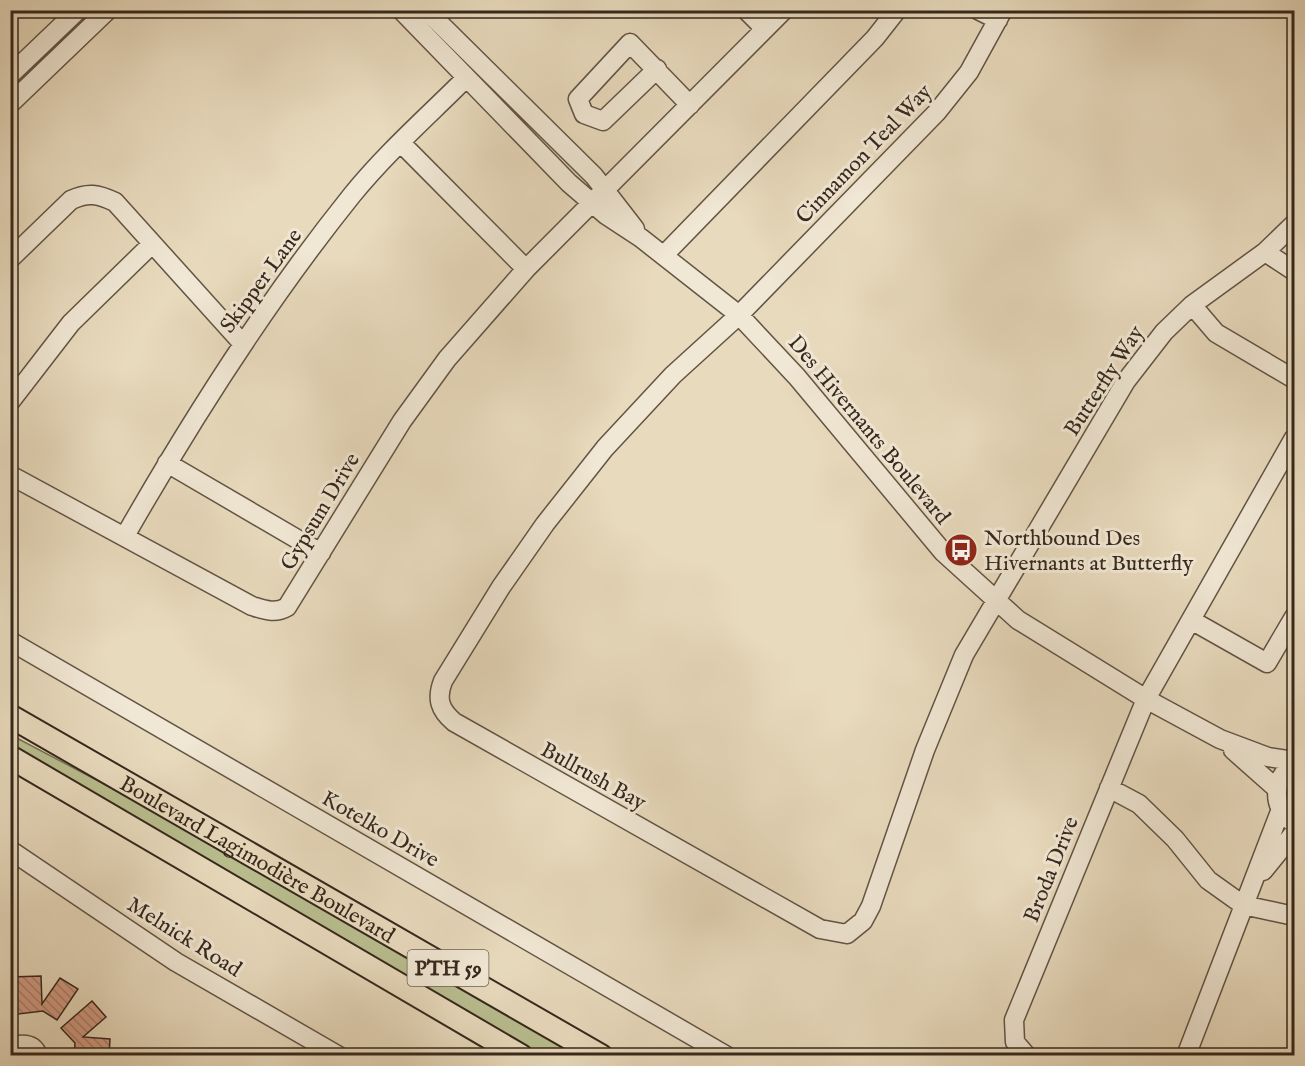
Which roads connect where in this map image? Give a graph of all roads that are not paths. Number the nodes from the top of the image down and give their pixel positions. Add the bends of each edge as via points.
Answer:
1 (78, 10) edge
2 (108, 10) edge
3 (401, 10) edge
4 (746, 10) edge
5 (784, 10) edge
6 (897, 10) edge
7 (978, 10) edge
8 (431, 12) edge
9 (1000, 16) edge
10 (765, 29) junction
11 (657, 69) dead end
12 (10, 75) edge
13 (466, 78) junction
14 (10, 104) edge
15 (690, 105) junction
16 (401, 143) junction
17 (606, 188) junction
18 (592, 202) junction
19 (1294, 224) edge
20 (641, 238) junction
21 (152, 244) junction
22 (1265, 252) junction
23 (664, 255) junction
24 (10, 259) edge
25 (526, 269) junction
26 (1294, 271) edge
27 (1192, 305) junction
28 (739, 315) junction
29 (243, 344) junction
30 (1294, 379) edge
31 (10, 402) edge
32 (1294, 438) edge
33 (167, 463) junction
34 (10, 475) edge
35 (125, 536) junction
36 (321, 553) junction
37 (997, 602) junction
38 (1294, 617) edge
39 (1191, 620) junction
40 (10, 642) edge
41 (1146, 699) junction
42 (10, 716) edge
43 (1220, 739) junction
44 (10, 758) edge
45 (1294, 763) edge
46 (1109, 788) junction
47 (1277, 789) junction
48 (1281, 809) junction
49 (1294, 823) edge
50 (1294, 833) edge
51 (10, 850) edge
52 (1254, 882) junction
53 (1243, 905) junction
54 (1294, 916) edge
55 (12, 1056) edge
56 (38, 1056) edge
57 (339, 1056) edge
58 (520, 1056) edge
59 (601, 1056) edge
60 (727, 1056) edge
61 (1027, 1056) edge
62 (1186, 1056) edge

1 - 12 street
2 - 14 street
3 - 13 street, Des Hivernants Boulevard
4 - 10 street
5 - 10 street
6 - 23 street via 875,38
7 - 9 street
8 - 17 street, Des Hivernants Boulevard
9 - 28 street, Cinnamon Teal Way via 969,72 943,105
10 - 15 street
11 - 15 street
13 - 16 street, Skipper Lane
13 - 18 street, Des Hivernants Boulevard
15 - 17 street
16 - 25 street
16 - 29 street, Skipper Lane via 354,194
17 - 18 street
17 - 20 street, Des Hivernants Boulevard
18 - 20 street, Des Hivernants Boulevard
18 - 25 street, Gypsum Drive
19 - 22 street, Butterfly Way
20 - 23 street, Des Hivernants Boulevard
21 - 24 street via 115,202 94,194 71,200
21 - 29 street
21 - 31 street via 71,323
22 - 26 street
22 - 27 street, Butterfly Way
23 - 28 street, Des Hivernants Boulevard
25 - 36 street, Gypsum Drive via 447,359
27 - 30 street via 1216,333
27 - 37 street, Butterfly Way via 1164,332 1126,381
28 - 37 street, Des Hivernants Boulevard via 797,377 943,552
28 - 37 street, Bullrush Bay via 665,383 605,448 545,524 442,681 439,704 444,714 469,732 820,929 847,934 863,921 871,906 943,703 964,655
29 - 33 street, Skipper Lane
32 - 39 street, Broda Drive
33 - 35 street, Skipper Lane
33 - 36 street
34 - 35 street, Gypsum Drive
35 - 36 street, Gypsum Drive via 190,574 252,606 270,611 279,611 293,601
37 - 41 street, Des Hivernants Boulevard via 1043,636
38 - 39 street via 1267,663
39 - 41 street, Broda Drive
40 - 60 street, Kotelko Drive
41 - 43 street, Des Hivernants Boulevard
41 - 46 street, Broda Drive
42 - 59 main road, Boulevard Lagimodière Boulevard / PTH 59
43 - 45 street, Des Hivernants Boulevard
43 - 47 street, Des Hivernants Boulevard
44 - 58 main road, Boulevard Lagimodière Boulevard / PTH 59
45 - 47 street via 1281,777
46 - 53 street via 1139,804 1175,839 1208,880
46 - 61 street, Broda Drive via 1014,1020 1015,1042
47 - 48 street
48 - 49 street
48 - 52 street
50 - 52 street
51 - 57 street, Melnick Road via 176,962
52 - 53 street
53 - 54 street
53 - 62 street
55 - 56 street via 19,1045 26,1044 35,1048

